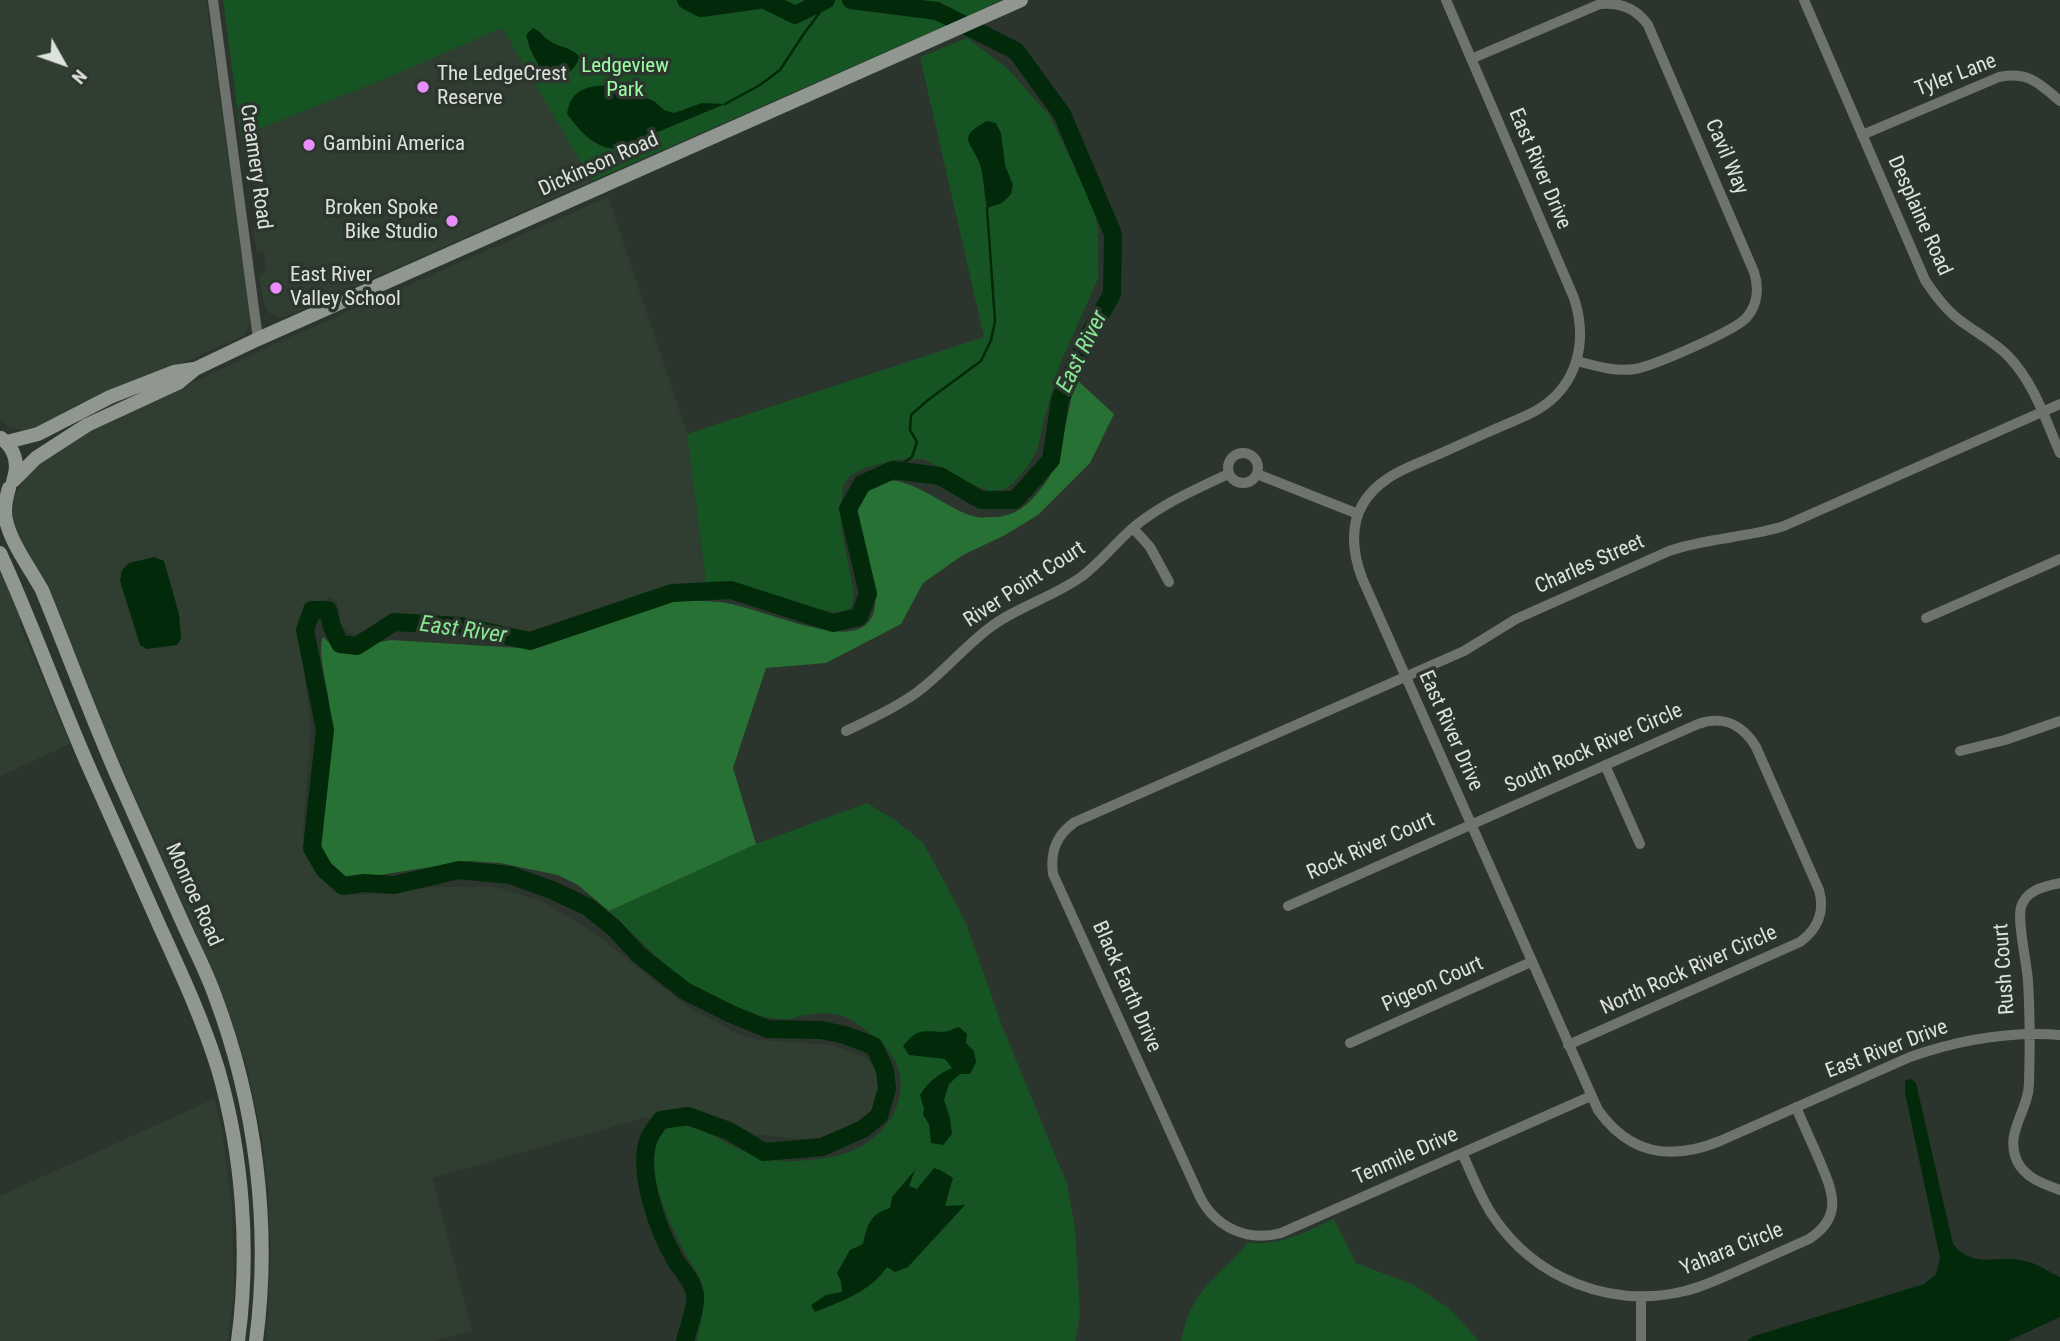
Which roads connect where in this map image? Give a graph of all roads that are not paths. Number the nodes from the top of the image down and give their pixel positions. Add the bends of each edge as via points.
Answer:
1 (213, 0) edge
2 (1021, 0) edge
3 (1446, 0) edge
4 (1804, 0) edge
5 (1471, 59) junction
6 (2060, 101) edge
7 (1862, 135) junction
8 (258, 339) junction
9 (1577, 361) junction
10 (195, 369) junction
11 (2060, 404) edge
12 (2042, 412) junction
13 (3, 440) edge
14 (2060, 453) edge
15 (1228, 474) junction
16 (1257, 474) junction
17 (7, 488) edge
18 (1358, 514) junction
19 (1133, 528) junction
20 (0, 553) edge
21 (2060, 559) edge
22 (1170, 582) dead end
23 (1926, 618) dead end
24 (1405, 677) junction
25 (2060, 721) edge
26 (846, 731) dead end
27 (1960, 751) dead end
28 (1605, 765) junction
29 (1146, 791) joint
30 (1471, 825) junction
31 (1640, 844) dead end
32 (2060, 883) edge
33 (1288, 905) dead end
34 (1818, 921) joint
35 (1531, 962) junction
36 (2029, 1034) junction
37 (2060, 1035) edge
38 (1350, 1043) dead end
39 (1568, 1045) junction
40 (1591, 1096) junction
41 (1796, 1107) junction
42 (1462, 1153) junction
43 (2060, 1190) edge
44 (1234, 1231) joint
45 (1641, 1297) junction
46 (238, 1341) edge
47 (256, 1341) edge
48 (1641, 1341) edge

1 - 8 street, Creamery Road
2 - 8 main road, Dickinson Road
3 - 5 street, East River Drive
4 - 7 street, Desplaine Road
5 - 9 street, East River Drive via 1574,298 1581,328
5 - 9 street, Cavil Way via 1600,4 1618,4 1635,11 1648,25 1754,272 1756,302 1734,328 1635,369
6 - 7 street, Tyler Lane via 2029,78 1999,77
7 - 12 street, Desplaine Road via 1935,296 2009,357
8 - 10 main road, Dickinson Road
9 - 18 street, East River Drive via 1562,388 1539,409 1387,478
10 - 13 main road, Dickinson Road via 174,372 110,397 38,434
10 - 17 main road, Dickinson Road via 178,383 66,438 28,465
11 - 12 street, Charles Street
12 - 14 street, Desplaine Road
12 - 24 street, Charles Street via 1784,526 1669,551 1516,619 1470,647
13 - 17 main road, Monroe Road via 13,450 17,471
15 - 16 street via 1238,483 1249,483
15 - 16 street via 1233,456 1244,452 1258,464
15 - 19 street, River Point Court via 1180,496
16 - 18 street
17 - 47 main road, Monroe Road via 9,531 42,590 106,750 215,995 233,1051 260,1202 261,1298
18 - 24 street, East River Drive via 1354,557
19 - 22 street via 1158,558
19 - 26 street, River Point Court via 1063,589 991,626 917,693
20 - 46 main road, Monroe Road via 193,1000 218,1070 233,1136 241,1204
21 - 23 street
24 - 29 street, Charles Street
24 - 30 street, East River Drive
25 - 27 street
28 - 30 street, South Rock River Circle
28 - 31 street
28 - 34 street, South Rock River Circle via 1705,722 1735,724 1756,747 1819,890 1822,906
29 - 44 street, Black Earth Drive via 1068,827 1054,847 1053,874 1204,1204
30 - 33 street, Rock River Court
30 - 35 street, East River Drive
32 - 36 street, Rush Court via 2031,892 2020,910
34 - 39 street, North Rock River Circle via 1800,942
35 - 38 street, Pigeon Court
35 - 39 street, East River Drive
36 - 37 street, East River Drive
36 - 41 street, East River Drive via 1937,1047
36 - 43 street, Rush Court via 2029,1087 2013,1149 2034,1180
39 - 40 street, East River Drive
40 - 41 street, East River Drive via 1622,1136 1643,1148 1672,1153 1700,1149
40 - 42 street, Tenmile Drive
41 - 45 street, Yahara Circle via 1831,1187 1833,1205 1827,1223 1809,1239 1705,1285
42 - 44 street, Tenmile Drive via 1281,1233 1250,1236
42 - 45 street, Yahara Circle via 1491,1213 1530,1257 1586,1288
45 - 48 street

